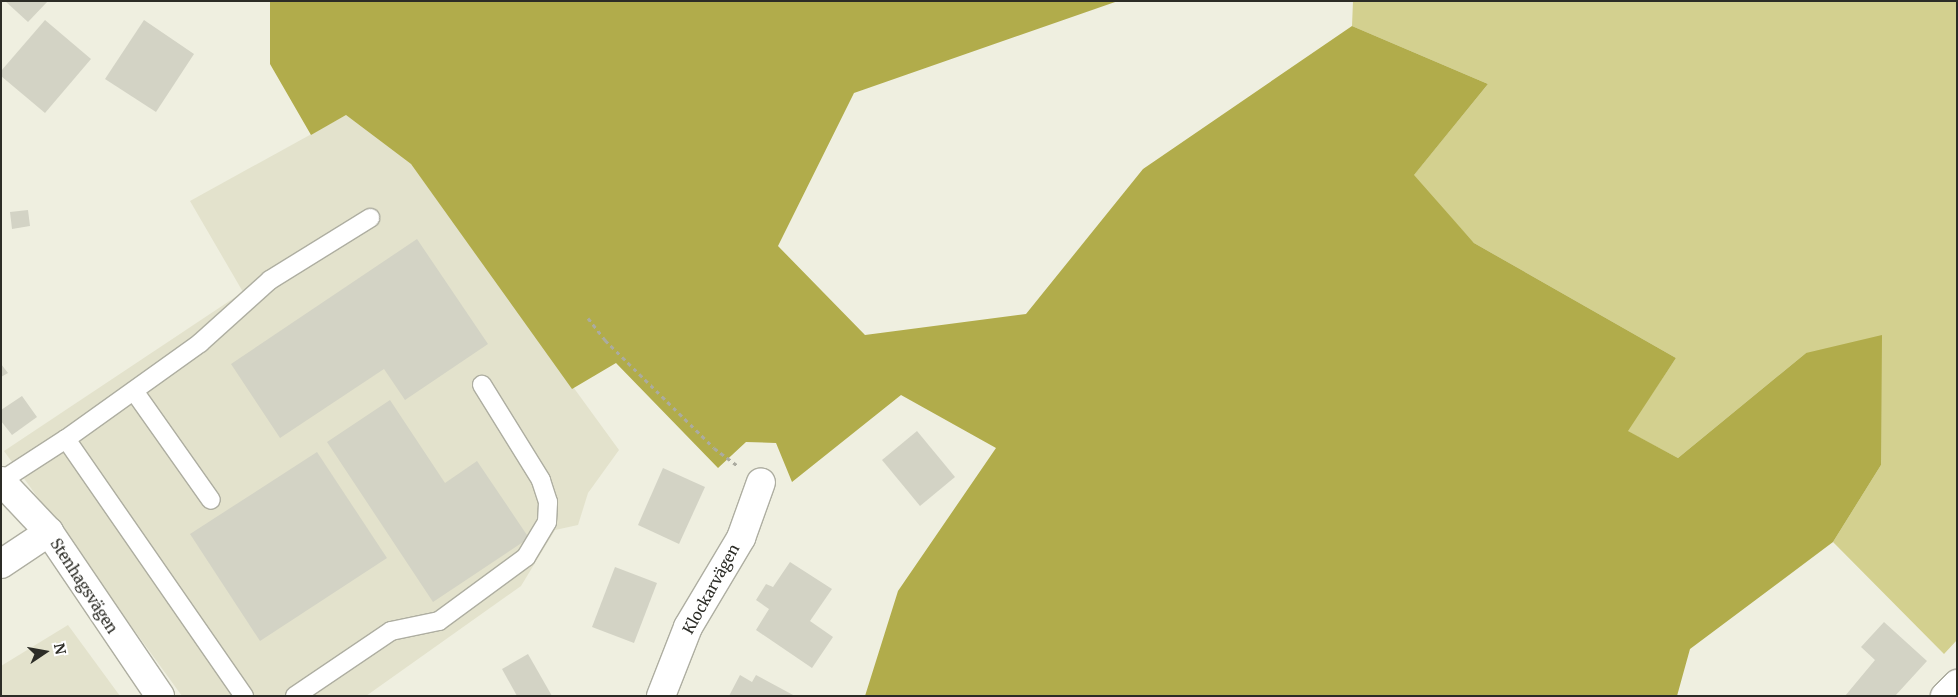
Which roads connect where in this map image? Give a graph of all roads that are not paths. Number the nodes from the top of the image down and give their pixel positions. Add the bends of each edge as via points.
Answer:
1 (370, 218) dead end
2 (482, 385) dead end
3 (134, 391) junction
4 (66, 439) junction
5 (1, 481) edge
6 (761, 482) road end
7 (212, 500) dead end
8 (49, 532) junction
9 (1, 564) edge
10 (1957, 684) edge
11 (160, 696) edge
12 (244, 696) edge
13 (296, 696) edge
14 (661, 696) edge
15 (1946, 696) edge

1 - 3 lane via 270,280 200,343
2 - 13 lane via 541,480 548,502 546,522 526,557 439,620 391,631
3 - 4 lane
3 - 7 lane
4 - 5 lane
4 - 12 lane
5 - 8 street, Stenhagsvägen
6 - 14 street, Klockarvägen via 741,538 688,627
8 - 9 street
8 - 11 street, Stenhagsvägen
10 - 15 street

